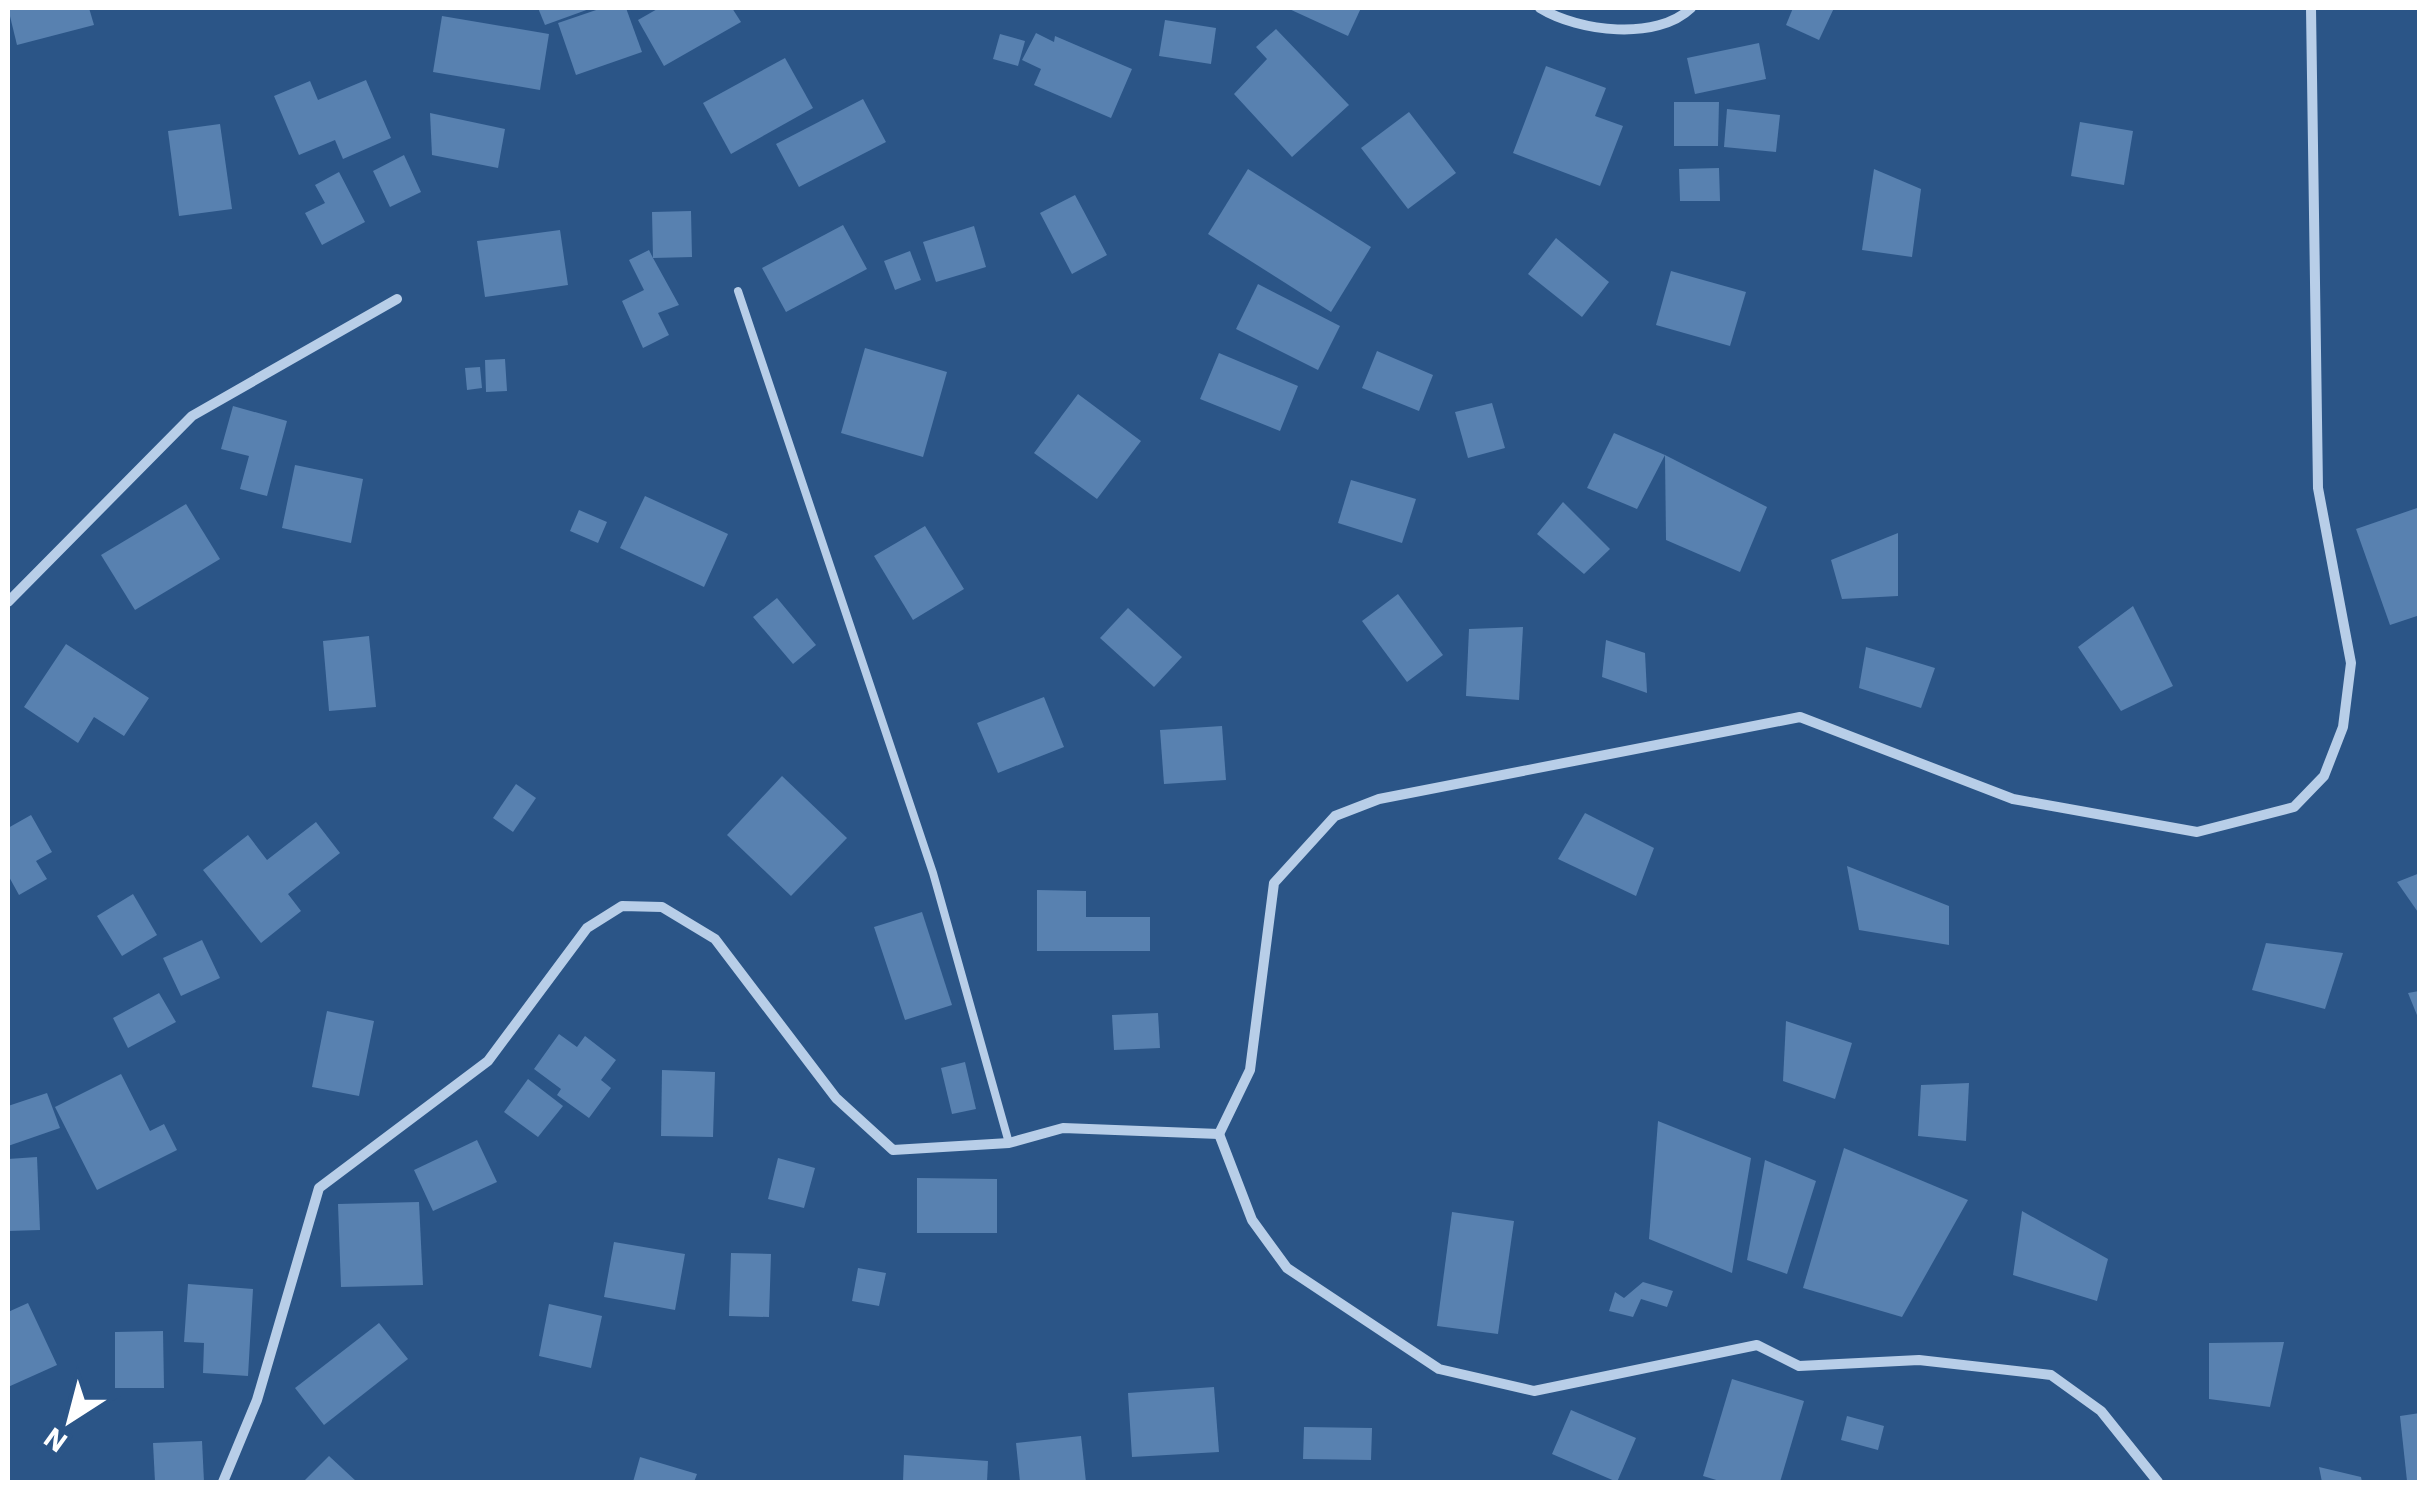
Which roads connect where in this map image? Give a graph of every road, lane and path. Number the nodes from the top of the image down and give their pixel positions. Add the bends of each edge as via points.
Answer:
1 (1540, 8) edge
2 (1691, 8) edge
3 (2311, 8) edge
4 (738, 290) dead end
5 (397, 299) dead end
6 (8, 602) edge
7 (1219, 1134) junction
8 (1009, 1143) junction
9 (223, 1482) edge
10 (2158, 1482) edge

1 - 2 street via 1617,30 1678,20
3 - 7 street via 2318,488 2351,663 2343,727 2324,776 2294,807 2197,832 2013,799 1800,717 1378,800 1335,816 1274,882 1250,1070
4 - 8 lane via 932,873
5 - 6 street via 192,416
7 - 8 street via 1064,1128
7 - 10 street via 1252,1220 1287,1268 1439,1370 1534,1391 1758,1345 1799,1366 1920,1360 2051,1375 2101,1411
8 - 9 street via 893,1150 836,1098 714,939 662,907 622,906 587,928 488,1061 318,1188 257,1400

